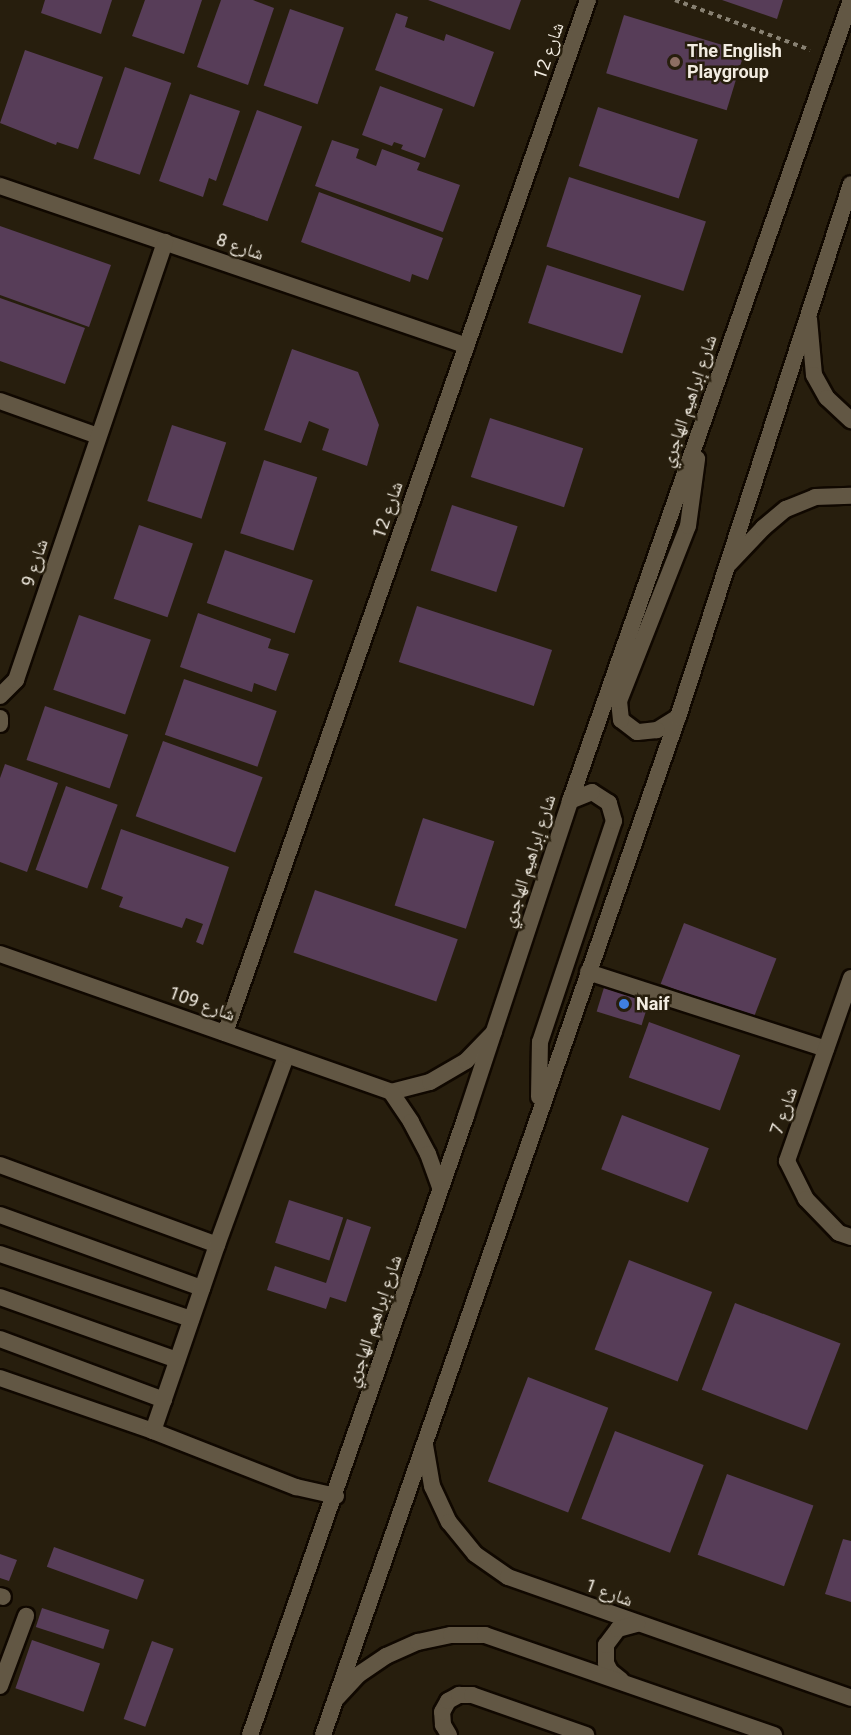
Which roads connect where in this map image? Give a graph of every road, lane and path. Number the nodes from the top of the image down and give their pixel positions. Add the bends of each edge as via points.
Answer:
1 (588, 0) edge
2 (675, 0) edge
3 (851, 0) edge
4 (831, 58) junction
5 (851, 184) edge
6 (0, 186) edge
7 (165, 242) junction
8 (810, 303) junction
9 (466, 346) junction
10 (0, 401) edge
11 (851, 420) edge
12 (701, 425) junction
13 (98, 436) junction
14 (851, 496) edge
15 (729, 564) junction
16 (0, 696) edge
17 (678, 717) junction
18 (0, 718) edge
19 (0, 724) edge
20 (570, 801) junction
21 (0, 954) edge
22 (588, 972) junction
23 (851, 978) edge
24 (494, 1032) junction
25 (225, 1033) junction
26 (826, 1049) junction
27 (286, 1056) junction
28 (391, 1092) junction
29 (539, 1110) junction
30 (0, 1165) edge
31 (440, 1187) junction
32 (0, 1215) edge
33 (851, 1237) edge
34 (217, 1245) junction
35 (0, 1254) edge
36 (202, 1288) junction
37 (0, 1297) edge
38 (191, 1319) junction
39 (0, 1339) edge
40 (177, 1360) junction
41 (0, 1378) edge
42 (164, 1400) junction
43 (153, 1431) junction
44 (425, 1445) junction
45 (336, 1496) junction
46 (26, 1616) dead end
47 (647, 1627) junction
48 (623, 1682) junction
49 (0, 1686) edge
50 (851, 1698) edge
51 (335, 1700) junction
52 (756, 1732) edge
53 (250, 1735) edge
54 (323, 1735) edge
55 (449, 1735) edge
56 (586, 1735) edge
57 (774, 1735) edge

1 - 9 street, شارع 12
2 - 4 path
3 - 4 street, شارع إبراهيم الهاجري
4 - 12 street, شارع إبراهيم الهاجري
5 - 8 street
6 - 7 street, شارع 8
7 - 9 street, شارع 8
7 - 13 street, شارع 9
8 - 11 street via 809,340 814,375 827,398
8 - 15 street
9 - 25 street, شارع 12
10 - 13 street
12 - 17 street via 688,526 619,701 621,720 637,732 657,730
12 - 20 street, شارع إبراهيم الهاجري
13 - 16 street, شارع 9 via 16,680
14 - 15 street via 814,497 786,509
15 - 17 street
17 - 22 street
18 - 19 street
20 - 24 street, شارع إبراهيم الهاجري
20 - 29 street via 592,792 609,803 614,821 540,1042
21 - 25 street, شارع 109
22 - 26 street
22 - 29 street
23 - 26 street, شارع 7
24 - 28 street via 466,1061 430,1082
24 - 31 street, شارع إبراهيم الهاجري
25 - 27 street, شارع 109
26 - 33 street, شارع 7 via 787,1161 806,1199 839,1233
27 - 28 street, شارع 109
27 - 34 street
28 - 31 street via 428,1154
29 - 44 street
30 - 34 street
31 - 45 street, شارع إبراهيم الهاجري
32 - 36 street
34 - 36 street
35 - 38 street
36 - 38 street
37 - 40 street
38 - 40 street
39 - 42 street
40 - 42 street
41 - 43 street
42 - 43 street
43 - 45 street via 296,1487
44 - 47 street, شارع 1 via 432,1486 448,1522 475,1554 508,1577
44 - 51 street
45 - 53 street, شارع إبراهيم الهاجري
46 - 49 street
47 - 48 street via 627,1625 610,1636 606,1645 606,1663
47 - 50 street, شارع 1
48 - 51 street via 485,1635 451,1635 418,1642 386,1656 358,1675
48 - 52 street
51 - 54 street
52 - 57 street
55 - 56 street via 442,1712 448,1701 459,1695 472,1695

